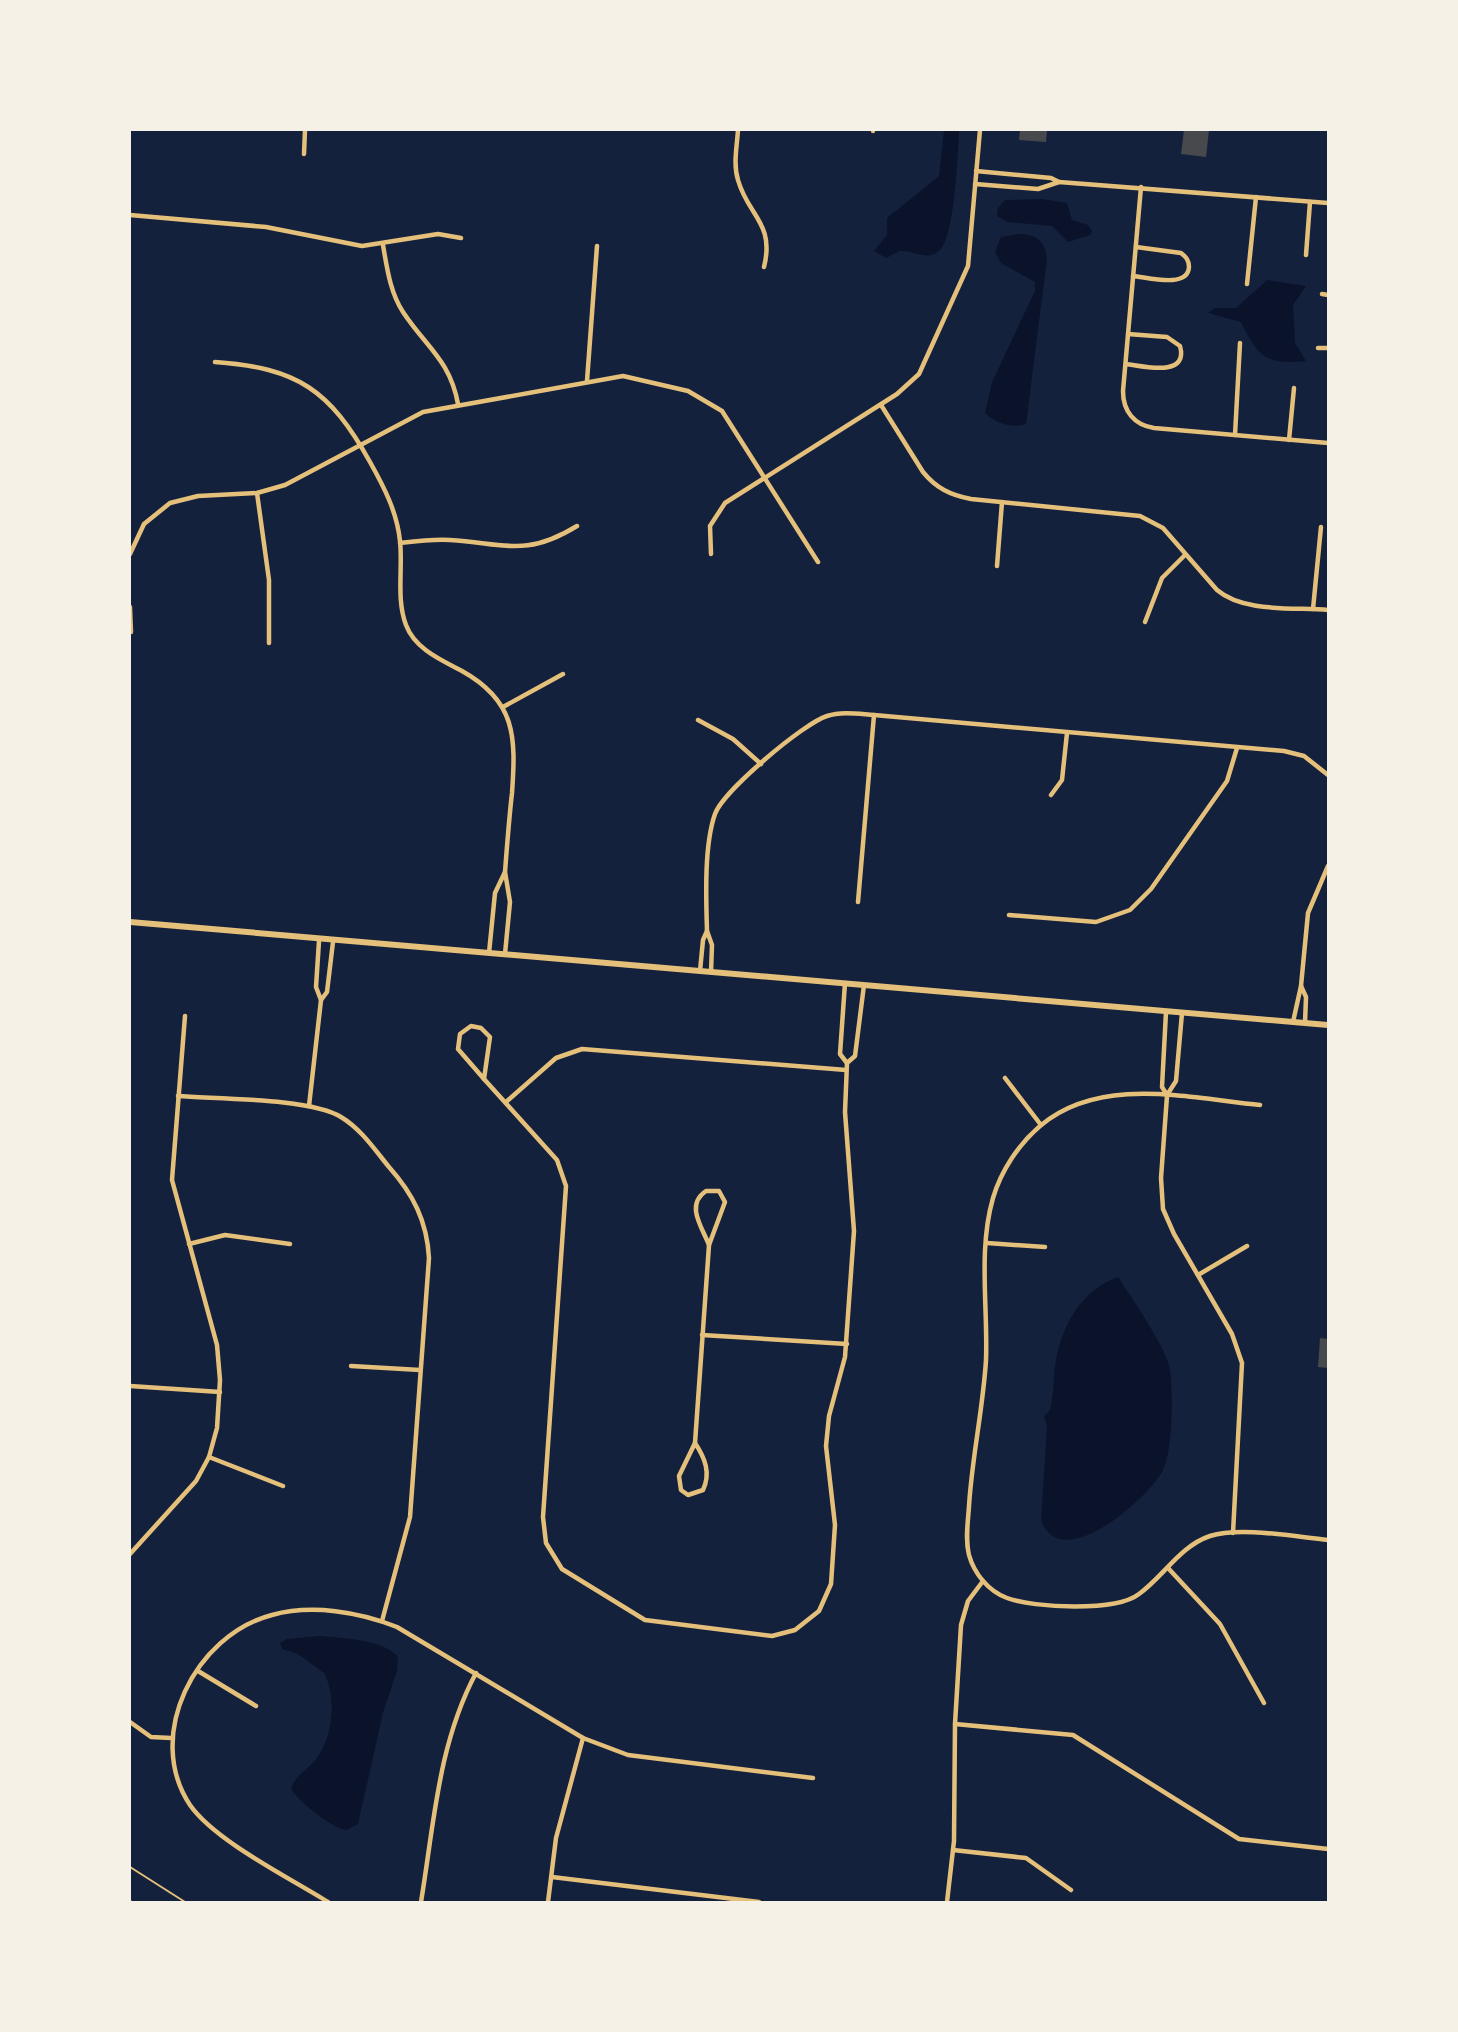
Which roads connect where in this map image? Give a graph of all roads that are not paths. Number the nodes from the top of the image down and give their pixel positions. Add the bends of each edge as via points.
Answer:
1 (305, 130) edge
2 (738, 130) edge
3 (980, 130) edge
4 (304, 154) dead end
5 (976, 171) junction
6 (1059, 182) junction
7 (975, 184) junction
8 (1141, 187) junction
9 (1256, 197) junction
10 (1310, 202) junction
11 (1328, 203) edge
12 (130, 215) edge
13 (461, 238) dead end
14 (383, 245) junction
15 (597, 246) dead end
16 (1136, 247) junction
17 (1306, 255) dead end
18 (764, 267) dead end
19 (1133, 276) junction
20 (1247, 284) dead end
21 (1128, 334) junction
22 (1240, 343) dead end
23 (1318, 348) dead end
24 (1328, 348) edge
25 (215, 362) dead end
26 (1126, 364) junction
27 (587, 381) junction
28 (1294, 388) dead end
29 (458, 404) junction
30 (881, 405) junction
31 (1235, 435) junction
32 (1289, 440) junction
33 (360, 443) junction
34 (1328, 443) edge
35 (765, 477) junction
36 (257, 493) junction
37 (1002, 502) junction
38 (577, 526) dead end
39 (1321, 527) dead end
40 (400, 543) junction
41 (130, 554) edge
42 (711, 554) dead end
43 (1185, 555) junction
44 (818, 562) dead end
45 (997, 566) dead end
46 (130, 607) edge
47 (1313, 609) junction
48 (1328, 610) edge
49 (1145, 622) dead end
50 (131, 632) dead end
51 (268, 643) dead end
52 (563, 674) dead end
53 (503, 707) junction
54 (874, 715) junction
55 (698, 720) dead end
56 (1067, 733) junction
57 (1237, 748) junction
58 (761, 764) junction
59 (1328, 775) edge
60 (1051, 795) dead end
61 (1328, 866) edge
62 (505, 872) junction
63 (858, 902) dead end
64 (1009, 915) dead end
65 (130, 922) edge
66 (707, 931) junction
67 (318, 941) junction
68 (333, 942) junction
69 (489, 954) junction
70 (505, 955) junction
71 (700, 971) junction
72 (711, 972) junction
73 (845, 983) junction
74 (864, 985) junction
75 (1301, 986) junction
76 (321, 1000) junction
77 (1166, 1012) junction
78 (1182, 1013) junction
79 (185, 1016) dead end
80 (1293, 1021) junction
81 (1305, 1023) junction
82 (1328, 1025) edge
83 (847, 1063) junction
84 (846, 1070) junction
85 (1005, 1078) dead end
86 (484, 1079) junction
87 (178, 1096) junction
88 (1167, 1096) junction
89 (506, 1102) junction
90 (1260, 1105) dead end
91 (309, 1106) junction
92 (1041, 1125) junction
93 (987, 1242) junction
94 (189, 1244) junction
95 (290, 1244) dead end
96 (709, 1245) junction
97 (1247, 1246) dead end
98 (1045, 1247) dead end
99 (1198, 1275) junction
100 (702, 1335) junction
101 (847, 1344) junction
102 (351, 1366) dead end
103 (420, 1370) junction
104 (130, 1386) edge
105 (220, 1392) junction
106 (695, 1443) junction
107 (209, 1457) junction
108 (283, 1486) dead end
109 (1233, 1533) junction
110 (1328, 1540) edge
111 (130, 1554) edge
112 (1168, 1568) junction
113 (983, 1581) junction
114 (382, 1622) junction
115 (198, 1671) junction
116 (476, 1673) junction
117 (1264, 1703) dead end
118 (256, 1706) dead end
119 (130, 1722) edge
120 (955, 1724) junction
121 (171, 1738) junction
122 (583, 1738) junction
123 (813, 1778) dead end
124 (1328, 1849) edge
125 (953, 1850) junction
126 (552, 1877) junction
127 (1072, 1890) dead end
128 (328, 1902) edge
129 (421, 1902) edge
130 (548, 1902) edge
131 (760, 1902) edge
132 (947, 1902) edge

1 - 4 street
2 - 18 street via 737,178 765,230 768,250
3 - 5 street
5 - 6 street
5 - 7 street
6 - 7 street via 1038,189
6 - 8 street
7 - 30 street via 970,254 962,281 916,378
8 - 9 street
8 - 16 street
9 - 10 street
9 - 20 street
10 - 11 street
10 - 17 street
12 - 14 street via 266,227 347,245
13 - 14 street via 438,234
14 - 29 street via 398,304 444,362
15 - 27 street
16 - 19 street
16 - 19 street via 1181,253 1189,268 1179,279
19 - 21 street
21 - 26 street
21 - 26 street via 1171,338 1182,355 1177,365 1169,368
22 - 31 street
23 - 24 street
25 - 33 street via 268,368 304,384 336,410
26 - 31 street via 1124,403 1137,422 1154,428
27 - 29 street
27 - 35 street via 628,377 705,399 729,419
28 - 32 street
29 - 33 street via 406,418
30 - 35 street
30 - 37 street via 931,482 961,498
31 - 32 street
32 - 34 street
33 - 36 street via 292,482
33 - 40 street via 388,497
35 - 42 street via 718,510 710,526
35 - 44 street
36 - 41 street via 198,496 170,503 144,524
36 - 51 street via 268,566
37 - 43 street via 1140,516 1163,528
37 - 45 street
38 - 40 street via 547,542 521,548 452,540
39 - 47 street
40 - 53 street via 402,609 413,638 432,655 480,682
43 - 47 street via 1227,597
43 - 49 street via 1162,578
46 - 50 street
47 - 48 street
52 - 53 street
53 - 62 street via 513,734 514,757
54 - 56 street
54 - 58 street via 844,713 819,719
54 - 63 street
55 - 58 street via 733,739
56 - 57 street
56 - 60 street via 1062,780
57 - 59 street via 1297,754
57 - 64 street via 1227,781 1136,906 1096,922
58 - 66 street via 728,793 715,812
61 - 75 street via 1308,913
62 - 69 street via 495,892
62 - 70 street via 510,902
65 - 67 street
66 - 71 street
66 - 72 street via 712,945
67 - 68 street
67 - 76 street via 316,987
68 - 69 street
68 - 76 street via 327,992
69 - 70 street
70 - 71 street
71 - 72 street
72 - 73 street
73 - 74 street
73 - 83 street via 840,1054
74 - 77 street
74 - 83 street via 855,1056
75 - 80 street
75 - 81 street via 1306,997
76 - 91 street
77 - 78 street
77 - 88 street via 1162,1087
78 - 80 street
78 - 88 street via 1175,1081
79 - 87 street
80 - 81 street
81 - 82 street
83 - 84 street
84 - 89 street via 582,1049 556,1058
84 - 101 street via 854,1222
85 - 92 street
86 - 86 street via 489,1037 481,1028 471,1026 460,1034 458,1049
86 - 89 street
87 - 91 street
87 - 94 street via 172,1180
88 - 90 street
88 - 92 street via 1103,1097 1071,1107
88 - 99 street via 1162,1202
89 - 101 street via 556,1160 566,1186 543,1528 552,1556 570,1576 637,1617 663,1624 772,1636 803,1626 819,1611 831,1584 835,1525 826,1446
91 - 103 street via 331,1111 353,1125 400,1179 417,1207 429,1258
92 - 93 street via 1011,1159 999,1182 990,1209
93 - 98 street
93 - 113 street via 986,1363 967,1540
94 - 95 street via 225,1235
94 - 105 street via 217,1345
96 - 96 street via 726,1205 724,1196 715,1190 702,1194 696,1204 696,1216
96 - 100 street
97 - 99 street
99 - 109 street via 1233,1334 1242,1363
100 - 101 street
100 - 106 street
102 - 103 street
103 - 114 street via 409,1525
104 - 105 street
105 - 107 street
106 - 106 street via 679,1476 681,1490 688,1495 703,1490 707,1477 705,1460
107 - 108 street
107 - 111 street via 189,1490
109 - 110 street
109 - 112 street via 1203,1539
112 - 113 street via 1140,1594 1109,1606 1014,1600
112 - 117 street via 1220,1624
113 - 120 street via 962,1615
114 - 115 street via 320,1611 272,1614 235,1632 210,1653
114 - 116 street via 414,1635
115 - 118 street
115 - 121 street via 180,1702
116 - 122 street
116 - 129 street via 457,1712 437,1791
119 - 121 street via 151,1737
120 - 124 street via 1073,1735 1239,1839
120 - 125 street
121 - 128 street via 181,1788 205,1822
122 - 123 street via 628,1755
122 - 126 street via 560,1820
125 - 127 street via 1026,1858
125 - 132 street
126 - 130 street
126 - 131 street

